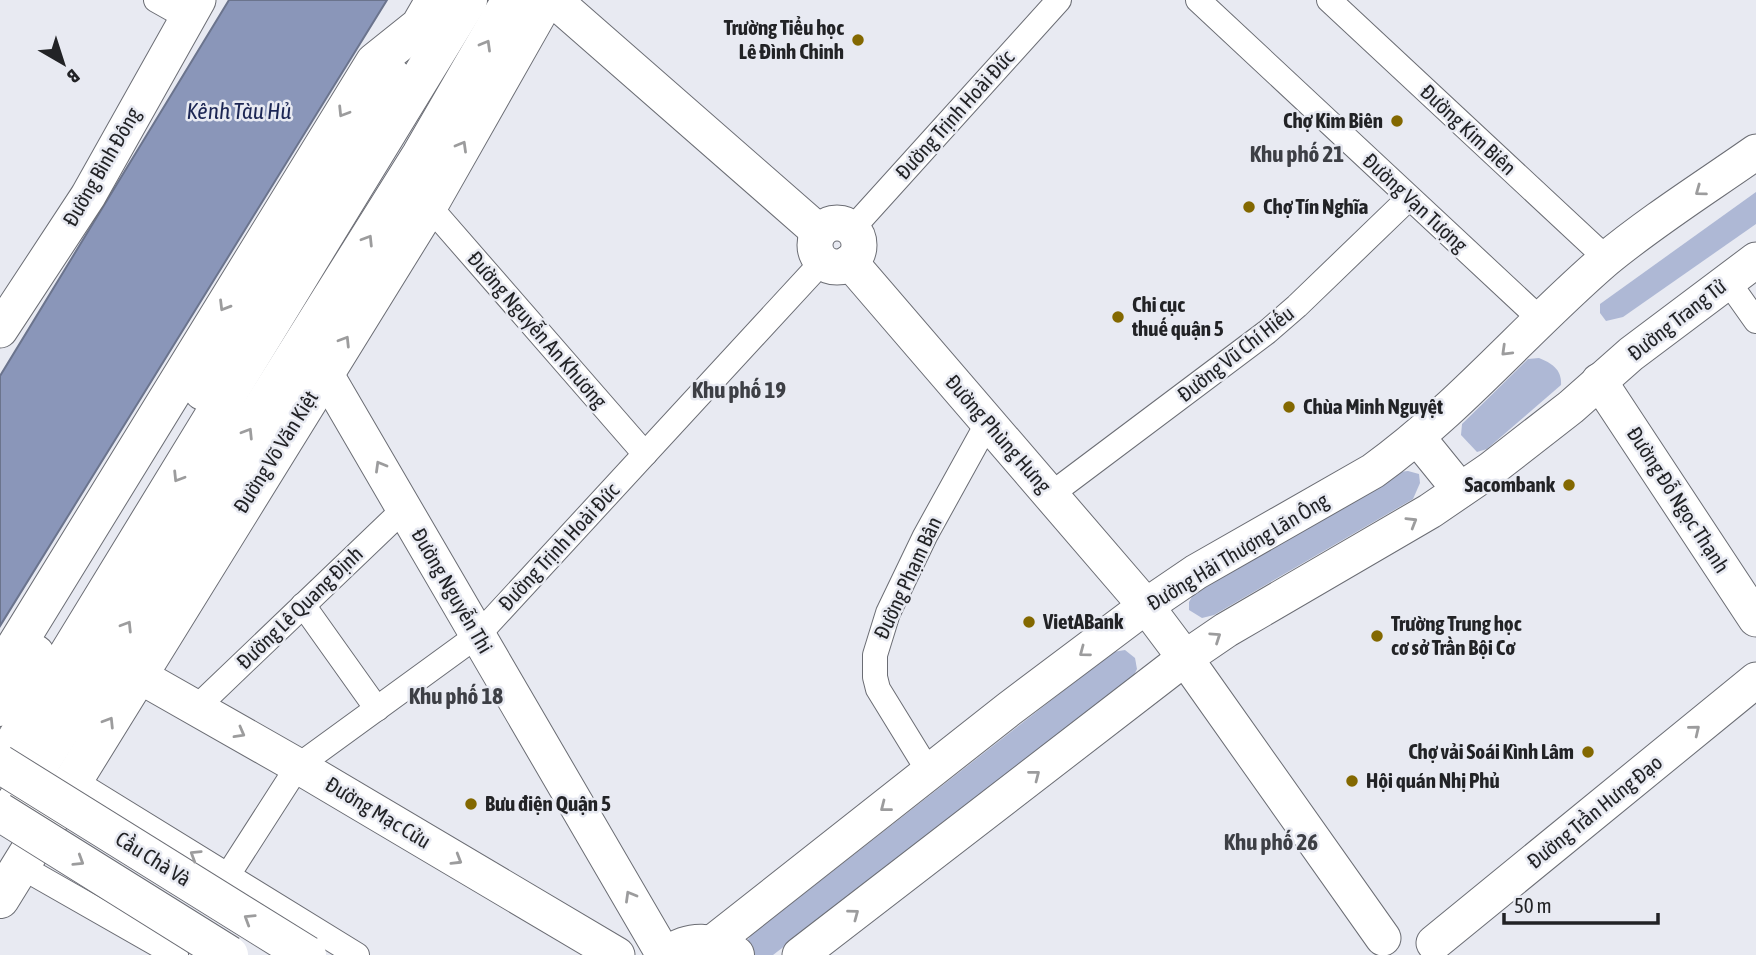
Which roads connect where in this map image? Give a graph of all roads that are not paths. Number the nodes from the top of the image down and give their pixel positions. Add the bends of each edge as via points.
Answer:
1 (156, 0) edge
2 (468, 0) edge
3 (511, 0) edge
4 (545, 0) edge
5 (554, 0) edge
6 (1059, 0) edge
7 (1198, 0) edge
8 (1329, 0) edge
9 (193, 9) edge
10 (428, 13) edge
11 (1756, 152) edge
12 (1409, 198) junction
13 (428, 205) junction
14 (836, 246) junction
15 (1607, 259) junction
16 (1756, 260) edge
17 (1727, 280) junction
18 (4, 316) edge
19 (1540, 319) junction
20 (1756, 321) edge
21 (326, 373) junction
22 (1599, 381) junction
23 (988, 422) junction
24 (1417, 437) junction
25 (645, 454) junction
26 (1460, 490) junction
27 (1050, 495) junction
28 (404, 509) junction
29 (303, 605) junction
30 (1146, 606) junction
31 (1756, 619) edge
32 (478, 635) junction
33 (1185, 658) junction
34 (0, 672) edge
35 (138, 675) junction
36 (1756, 680) edge
37 (0, 707) edge
38 (195, 709) junction
39 (377, 709) junction
40 (0, 765) edge
41 (299, 766) junction
42 (929, 772) junction
43 (73, 780) junction
44 (0, 812) edge
45 (0, 826) edge
46 (20, 866) junction
47 (228, 875) junction
48 (0, 899) edge
49 (1377, 946) edge
50 (723, 949) edge
51 (1437, 949) edge
52 (161, 951) edge
53 (229, 955) edge
54 (306, 955) edge
55 (358, 955) edge
56 (617, 955) edge
57 (666, 955) edge
58 (800, 955) edge

1 - 9 street
2 -> 40 main road
45 -> 3 main road, Đường Võ Văn Kiệt via 421,155
13 -> 4 main road, Đường Võ Văn Kiệt
5 - 14 street, Đường Phùng Hưng
6 - 14 street, Đường Trịnh Hoài Đức
7 - 12 street, Đường Vạn Tượng
8 - 15 street, Đường Kim Biên
9 - 18 street, Đường Bình Đông via 88,195
10 -> 34 main road via 375,62
10 - 37 main road via 339,177
11 -> 15 street, Đường Hải Thượng Lãn Ông
12 - 19 street, Đường Vạn Tượng
12 - 27 street, Đường Vũ Chí Hiếu via 1267,332
21 -> 13 main road, Đường Võ Văn Kiệt
13 - 25 street, Đường Nguyễn An Khương
14 - 23 street, Đường Phùng Hưng
14 - 25 street, Đường Trịnh Hoài Đức
15 - 19 street, Đường Hải Thượng Lãn Ông
16 - 17 street, Đường Trang Tử
17 - 20 street
17 - 22 street, Đường Trang Tử
19 -> 24 street, Đường Hải Thượng Lãn Ông
28 -> 21 street, Đường Nguyễn Thi
21 - 35 main road, Đường Võ Văn Kiệt
22 - 26 street
22 - 31 street, Đường Đỗ Ngọc Thạnh
23 - 27 street, Đường Phùng Hưng
23 - 42 street, Đường Phạm Bân via 909,568 874,655 878,689
24 - 26 street
24 - 30 street, Đường Hải Thượng Lãn Ông via 1373,471 1196,572
25 - 32 street, Đường Trịnh Hoài Đức
33 -> 26 street
27 - 30 street, Đường Phùng Hưng
28 - 29 street, Đường Lê Quang Định
28 - 32 street, Đường Nguyễn Thi
29 - 38 street, Đường Lê Quang Định
29 - 39 street
30 - 33 street, Đường Phùng Hưng
30 -> 42 street, Đường Hải Thượng Lãn Ông
32 - 39 street, Đường Trịnh Hoài Đức
57 -> 32 street, Đường Nguyễn Thi
33 - 49 street
58 -> 33 street
35 - 38 street, Đường Mạc Cửu
43 -> 35 main road, Đường Võ Văn Kiệt
51 -> 36 street, Đường Trần Hưng Đạo
38 -> 41 street, Đường Mạc Cửu
39 - 41 street, Đường Trịnh Hoài Đức
54 -> 40 main road, Cầu Chà Và, bridge
41 - 47 street, Đường Trịnh Hoài Đức
41 -> 56 street, Đường Mạc Cửu
42 -> 50 street, Đường Hải Thượng Lãn Ông
43 - 46 main road, Đường Võ Văn Kiệt
47 -> 43 street
44 -> 53 main road, Cầu Chà Và, bridge
46 - 48 main road, Đường Võ Văn Kiệt
46 - 52 street
47 - 55 street
49 - 51 street via 1400,930 1409,930 1427,937
50 - 57 main road via 687,945

